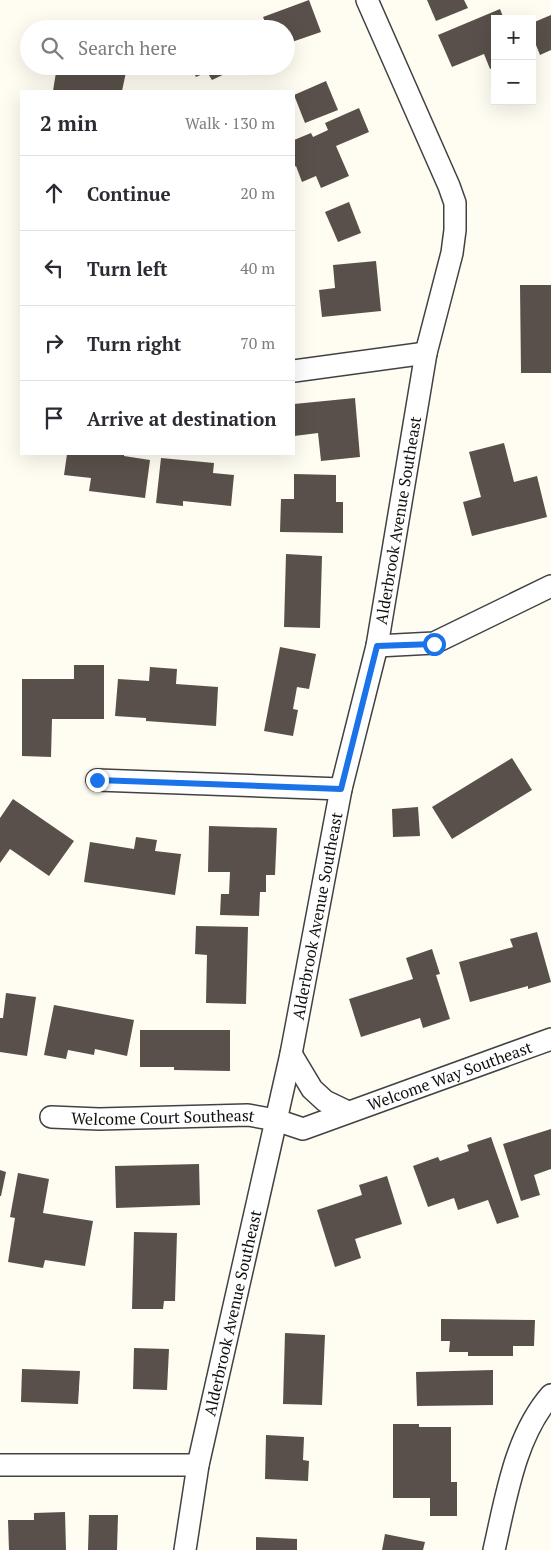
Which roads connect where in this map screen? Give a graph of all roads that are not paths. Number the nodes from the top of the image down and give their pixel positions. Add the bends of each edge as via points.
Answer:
1 (367, 0) edge
2 (426, 353) junction
3 (295, 371) edge
4 (551, 586) edge
5 (377, 646) junction
6 (97, 780) dead end
7 (341, 789) junction
8 (551, 1039) edge
9 (291, 1054) junction
10 (348, 1112) junction
11 (51, 1117) dead end
12 (276, 1120) junction
13 (551, 1395) edge
14 (0, 1465) edge
15 (198, 1465) junction
16 (185, 1550) edge
17 (494, 1550) edge

1 - 2 street, Alderbrook Avenue Southeast via 455,203 452,252
2 - 3 street
2 - 5 street, Alderbrook Avenue Southeast
4 - 5 street via 434,644
5 - 7 street, Alderbrook Avenue Southeast
6 - 7 street
7 - 9 street, Alderbrook Avenue Southeast
8 - 10 street, Welcome Way Southeast
9 - 10 street, Welcome Way Southeast via 312,1089 325,1101
9 - 12 street, Alderbrook Avenue Southeast
10 - 12 street, Welcome Way Southeast via 303,1129
11 - 12 street, Welcome Court Southeast via 248,1115
12 - 15 street, Alderbrook Avenue Southeast
13 - 17 street via 534,1420 513,1467
14 - 15 street
15 - 16 street, Alderbrook Avenue Southeast

